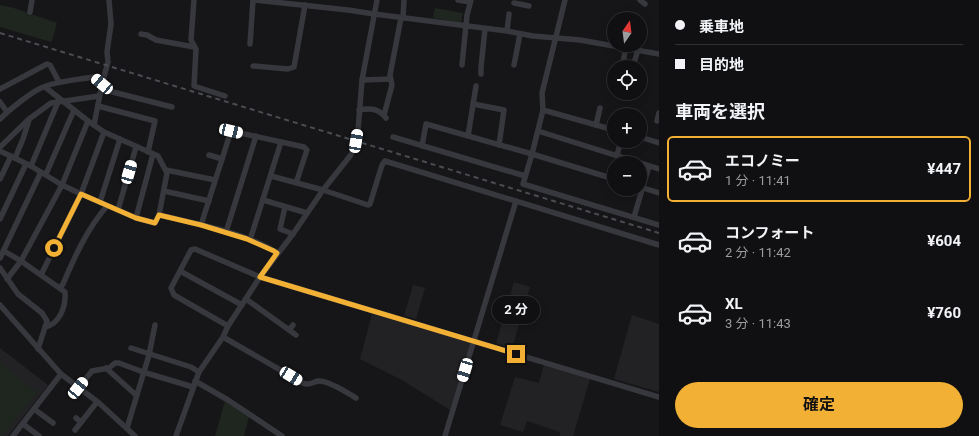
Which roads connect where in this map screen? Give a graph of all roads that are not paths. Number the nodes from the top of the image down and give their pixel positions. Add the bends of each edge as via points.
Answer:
1 (32, 0) edge
2 (109, 0) edge
3 (194, 0) edge
4 (254, 0) edge
5 (377, 0) edge
6 (404, 0) edge
7 (458, 0) edge
8 (565, 0) edge
9 (640, 0) edge
10 (470, 1) edge
11 (523, 2) edge
12 (514, 3) dead end
13 (305, 4) edge
14 (645, 4) dead end
15 (529, 6) dead end
16 (30, 12) dead end
17 (374, 14) junction
18 (509, 14) dead end
19 (402, 18) junction
20 (466, 27) junction
21 (486, 29) junction
22 (507, 31) junction
23 (141, 34) dead end
24 (520, 34) junction
25 (554, 38) junction
26 (250, 44) dead end
27 (607, 44) edge
28 (194, 47) junction
29 (647, 51) edge
30 (659, 54) edge
31 (462, 65) dead end
32 (514, 65) dead end
33 (253, 66) dead end
34 (481, 74) dead end
35 (390, 79) junction
36 (362, 80) junction
37 (59, 82) junction
38 (476, 86) dead end
39 (45, 87) junction
40 (101, 87) junction
41 (0, 89) edge
42 (99, 96) junction
43 (225, 96) dead end
44 (0, 102) edge
45 (60, 102) junction
46 (473, 104) junction
47 (98, 106) junction
48 (172, 107) dead end
49 (600, 108) dead end
50 (74, 110) junction
51 (359, 110) junction
52 (543, 110) junction
53 (7, 112) junction
54 (659, 113) edge
55 (0, 119) edge
56 (29, 119) junction
57 (656, 120) edge
58 (88, 121) junction
59 (94, 125) junction
60 (596, 125) junction
61 (607, 128) edge
62 (538, 131) junction
63 (104, 132) junction
64 (256, 136) junction
65 (468, 136) junction
66 (393, 138) dead end
67 (120, 139) junction
68 (647, 140) edge
69 (281, 142) junction
70 (659, 143) edge
71 (499, 145) junction
72 (422, 146) junction
73 (0, 147) edge
74 (136, 147) junction
75 (619, 148) edge
76 (0, 151) edge
77 (150, 153) junction
78 (532, 154) junction
79 (209, 155) dead end
80 (617, 156) joint
81 (13, 157) junction
82 (222, 159) junction
83 (29, 165) junction
84 (649, 166) joint
85 (659, 169) edge
86 (166, 170) junction
87 (647, 171) edge
88 (43, 173) junction
89 (271, 176) junction
90 (525, 176) junction
91 (607, 177) edge
92 (0, 179) edge
93 (216, 180) junction
94 (296, 183) junction
95 (62, 185) junction
96 (647, 189) edge
97 (323, 190) junction
98 (164, 191) junction
99 (659, 193) edge
100 (81, 194) junction
101 (639, 196) edge
102 (263, 200) junction
103 (209, 201) junction
104 (516, 201) junction
105 (100, 202) junction
106 (107, 206) junction
107 (286, 206) junction
108 (118, 210) junction
109 (308, 213) junction
110 (159, 215) junction
111 (634, 217) junction
112 (136, 218) junction
113 (0, 219) edge
114 (201, 225) junction
115 (659, 225) edge
116 (226, 232) junction
117 (293, 234) junction
118 (250, 240) junction
119 (659, 244) edge
120 (4, 251) junction
121 (277, 253) junction
122 (0, 258) edge
123 (21, 261) junction
124 (0, 268) edge
125 (180, 271) junction
126 (41, 275) junction
127 (260, 277) junction
128 (7, 279) junction
129 (60, 288) junction
130 (246, 299) junction
131 (0, 305) edge
132 (242, 305) junction
133 (155, 325) dead end
134 (228, 326) junction
135 (45, 327) junction
136 (296, 335) dead end
137 (223, 338) junction
138 (473, 341) junction
139 (131, 348) dead end
140 (38, 349) junction
141 (149, 354) junction
142 (106, 368) junction
143 (143, 372) junction
144 (199, 372) junction
145 (61, 374) junction
146 (194, 384) junction
147 (78, 388) junction
148 (136, 394) junction
149 (659, 397) edge
150 (356, 398) dead end
151 (97, 402) junction
152 (34, 409) junction
153 (76, 418) dead end
154 (81, 422) junction
155 (52, 423) dead end
156 (23, 424) junction
157 (126, 428) junction
158 (75, 430) dead end
159 (13, 436) edge
160 (39, 436) edge
161 (135, 436) edge
162 (176, 436) edge
163 (282, 436) edge
164 (445, 436) edge

1 - 16 street
2 - 40 street via 112,24 107,52 108,62
3 - 28 street via 191,40
4 - 13 street
4 - 26 street
5 - 17 street
6 - 19 street
7 - 10 street
8 - 25 street
9 - 14 street
10 - 20 street
11 - 12 street
11 - 15 street
13 - 17 street
13 - 33 street via 294,67 288,69
17 - 19 street
17 - 36 street
18 - 22 street
19 - 20 street
19 - 35 street
20 - 21 street
20 - 31 street
21 - 22 street
21 - 34 street
22 - 24 street
23 - 28 street via 156,40
24 - 25 street
24 - 32 street
25 - 27 street
25 - 52 street via 542,93
28 - 43 street via 194,86
29 - 30 street
35 - 36 street
35 - 51 street via 392,85 385,117 374,109
36 - 51 street
37 - 39 street
37 - 40 street via 93,77
37 - 41 street via 47,64
38 - 46 street
39 - 45 street
39 - 53 street
40 - 42 street
40 - 48 street
42 - 45 street
42 - 47 street
44 - 53 street
45 - 50 street
45 - 56 street via 51,103
45 - 83 street
46 - 65 street
46 - 71 street via 504,110
47 - 59 street
47 - 77 street via 155,121
49 - 60 street
50 - 58 street
50 - 88 street
51 - 97 street via 354,148
52 - 60 street
52 - 62 street
53 - 55 street
54 - 57 street
56 - 73 street
56 - 81 street via 23,139
58 - 59 street
58 - 95 street
59 - 63 street
60 - 61 street
62 - 78 street
62 - 80 street
63 - 67 street
63 - 100 street
64 - 69 street
64 - 82 street via 231,131
64 - 116 street
65 - 71 street
65 - 72 street via 426,124
66 - 72 street
67 - 74 street
67 - 105 street
68 - 70 street
69 - 89 street
69 - 94 street via 304,147 306,150
71 - 78 street
72 - 90 street
74 - 77 street
74 - 108 street
75 - 80 street
76 - 81 street
77 - 86 street via 158,156
77 - 112 street
78 - 90 street
78 - 91 street
79 - 82 street
81 - 83 street
81 - 92 street
82 - 93 street
83 - 88 street
83 - 113 street
84 - 85 street
84 - 87 street
86 - 93 street
86 - 98 street via 168,173
88 - 95 street
88 - 120 street
89 - 94 street
89 - 102 street
90 - 111 street via 523,184
93 - 103 street
94 - 97 street
95 - 100 street
95 - 123 street
96 - 99 street
97 - 104 street via 368,205 385,161
97 - 109 street
98 - 103 street
98 - 110 street
100 - 105 street
100 - 126 street
101 - 111 street
102 - 107 street
102 - 118 street
103 - 114 street
104 - 119 street
104 - 138 street
105 - 106 street
106 - 108 street
106 - 129 street via 97,217 78,250
107 - 109 street
107 - 117 street via 280,229
108 - 112 street
109 - 117 street
110 - 112 street via 155,223
110 - 114 street
111 - 115 street
114 - 116 street
116 - 118 street
117 - 121 street
118 - 121 street
120 - 122 street
120 - 123 street
121 - 127 street
123 - 126 street
123 - 128 street
124 - 128 street
125 - 127 street via 194,249
125 - 132 street
125 - 134 street via 171,288 174,295
126 - 129 street
127 - 130 street
127 - 138 street
128 - 135 street via 18,294 42,314 47,321
129 - 135 street via 65,292 66,298 62,310 57,322
130 - 132 street
130 - 136 street via 291,328
131 - 140 street
132 - 134 street
133 - 141 street
134 - 137 street
135 - 140 street
137 - 144 street
137 - 150 street via 303,384 325,382
138 - 149 street
138 - 164 street
139 - 141 street
140 - 145 street
141 - 143 street
141 - 144 street
142 - 143 street via 119,363
142 - 147 street via 92,371
142 - 148 street
143 - 146 street
143 - 148 street
144 - 146 street
145 - 147 street
145 - 152 street
146 - 162 street
146 - 163 street via 228,400
147 - 151 street
148 - 157 street
151 - 154 street
151 - 157 street
152 - 155 street
152 - 156 street
153 - 154 street
154 - 158 street
156 - 159 street
156 - 160 street
157 - 161 street

